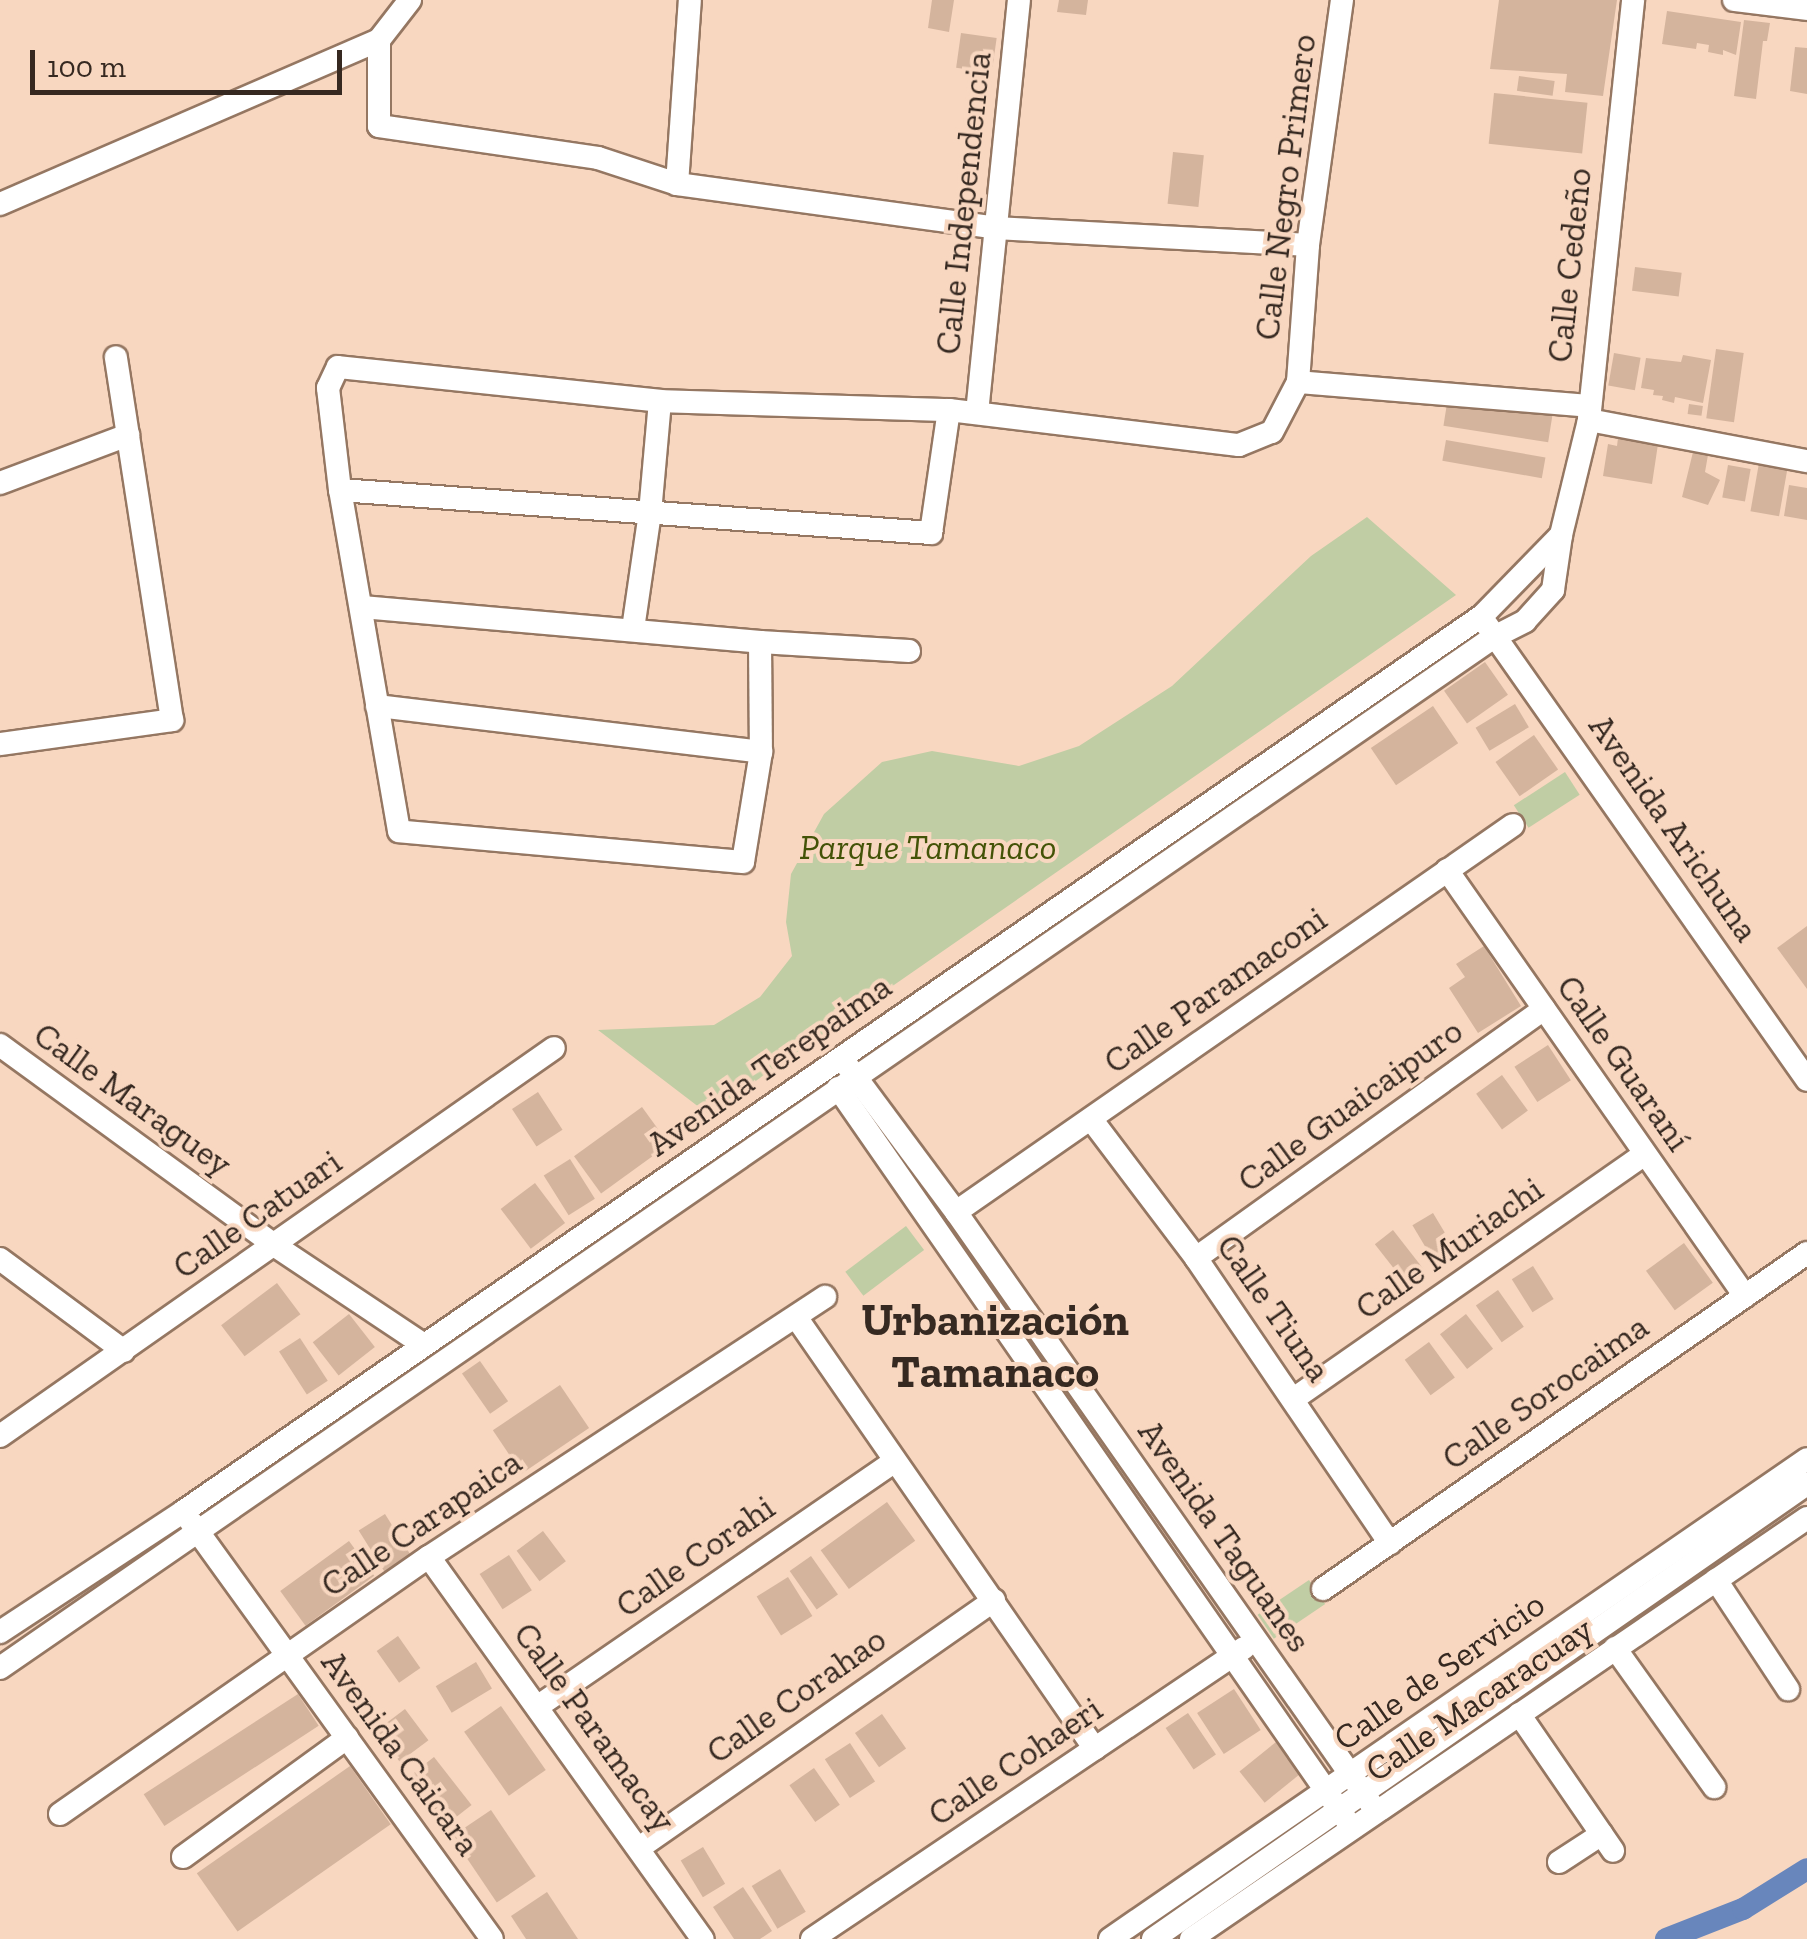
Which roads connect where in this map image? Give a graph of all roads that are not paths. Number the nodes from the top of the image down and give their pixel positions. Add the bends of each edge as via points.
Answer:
1 (410, 0) edge
2 (690, 0) edge
3 (1019, 0) edge
4 (1342, 0) edge
5 (1633, 0) edge
6 (1734, 0) edge
7 (1807, 9) edge
8 (379, 40) junction
9 (677, 184) junction
10 (0, 204) edge
11 (997, 228) junction
12 (1308, 245) junction
13 (116, 357) dead end
14 (1298, 382) junction
15 (660, 400) junction
16 (948, 410) junction
17 (977, 413) junction
18 (1590, 413) junction
19 (128, 435) junction
20 (1807, 461) edge
21 (0, 483) edge
22 (340, 490) junction
23 (650, 513) junction
24 (1561, 535) junction
25 (362, 608) junction
26 (1482, 616) junction
27 (633, 629) junction
28 (1494, 637) junction
29 (760, 642) junction
30 (909, 651) dead end
31 (376, 706) junction
32 (0, 744) edge
33 (762, 752) junction
34 (1513, 825) dead end
35 (1446, 870) junction
36 (1544, 1009) junction
37 (0, 1045) edge
38 (554, 1048) dead end
39 (845, 1074) junction
40 (1807, 1080) edge
41 (1091, 1119) junction
42 (1643, 1155) junction
43 (956, 1212) junction
44 (274, 1245) junction
45 (1807, 1253) edge
46 (1196, 1258) junction
47 (0, 1260) edge
48 (1745, 1296) junction
49 (825, 1298) dead end
50 (796, 1317) junction
51 (424, 1345) junction
52 (124, 1352) junction
53 (1295, 1398) junction
54 (0, 1436) edge
55 (1807, 1459) edge
56 (892, 1462) junction
57 (1807, 1484) edge
58 (184, 1511) junction
59 (1807, 1518) edge
60 (198, 1533) junction
61 (1390, 1542) junction
62 (430, 1557) junction
63 (1716, 1580) junction
64 (1323, 1589) dead end
65 (994, 1600) junction
66 (0, 1632) edge
67 (1256, 1640) junction
68 (1615, 1648) junction
69 (287, 1656) junction
70 (1232, 1656) junction
71 (0, 1668) edge
72 (1788, 1689) dead end
73 (537, 1707) junction
74 (1519, 1714) junction
75 (346, 1738) junction
76 (1096, 1749) junction
77 (1714, 1787) dead end
78 (1326, 1790) junction
79 (1363, 1793) junction
80 (60, 1814) dead end
81 (1346, 1819) junction
82 (639, 1848) junction
83 (183, 1857) dead end
84 (1560, 1862) dead end
85 (492, 1939) edge
86 (702, 1939) edge
87 (812, 1939) edge
88 (1110, 1939) edge
89 (1153, 1939) edge
90 (1191, 1939) edge

1 - 8 street
2 - 9 street
3 - 11 street, Calle Independencia
4 - 12 street, Calle Negro Primero
5 - 18 street, Calle Cedeño
6 - 7 street
8 - 9 street via 379,126 598,158
8 - 10 street
9 - 11 street
11 - 12 street
11 - 17 street, Calle Independencia
12 - 14 street, Calle Negro Primero
13 - 19 street
14 - 17 street via 1272,432 1238,445
14 - 18 street
15 - 16 street
15 - 22 street via 338,368 328,388
15 - 23 street
16 - 17 street
16 - 23 street via 931,534
18 - 20 street
18 - 24 street, Calle Cedeño
19 - 21 street
19 - 32 street via 172,720
22 - 23 street
22 - 25 street
23 - 27 street
24 - 26 street, Avenida Terepaima
24 - 28 street, Avenida Terepaima via 1553,590 1525,621
25 - 27 street
25 - 31 street
26 - 28 street, Avenida Arichuna
26 - 39 street, Avenida Terepaima
27 - 29 street
28 - 39 street, Avenida Terepaima
28 - 40 street, Avenida Arichuna
29 - 30 street
29 - 33 street
31 - 33 street
31 - 33 street via 399,830 743,862
34 - 35 street, Calle Paramaconi
35 - 36 street, Calle Guaraní
35 - 41 street, Calle Paramaconi
36 - 42 street, Calle Guaraní
36 - 46 street, Calle Guaicaipuro
37 - 44 street, Calle Maraguey
38 - 44 street, Calle Catuari
39 - 43 street, Avenida Taguanes
39 - 51 street, Avenida Terepaima
39 - 60 street, Avenida Terepaima
39 - 70 street, Avenida Taguanes
41 - 43 street, Calle Paramaconi
41 - 46 street, Calle Tiuna
42 - 48 street, Calle Guaraní
42 - 53 street, Calle Muriachi
43 - 67 street, Avenida Taguanes
44 - 51 street, Calle Maraguey
44 - 52 street, Calle Catuari
45 - 48 street, Calle Sorocaima
46 - 53 street, Calle Tiuna
47 - 52 street
48 - 61 street, Calle Sorocaima
49 - 50 street, Calle Carapaica
50 - 56 street
50 - 62 street, Calle Carapaica
51 - 58 street, Avenida Terepaima
52 - 54 street, Calle Catuari
53 - 61 street, Calle Tiuna
55 - 79 street, Calle de Servicio
56 - 65 street
56 - 73 street, Calle Corahi
57 - 79 street, Calle Macaracuay
58 - 60 street, Avenida Caicara
58 - 66 street, Avenida Terepaima
59 - 63 street, Calle Macaracuay
60 - 69 street, Avenida Caicara
60 - 71 street, Avenida Terepaima
61 - 64 street, Calle Sorocaima
62 - 69 street, Calle Carapaica
62 - 73 street, Calle Paramacay
63 - 68 street, Calle Macaracuay
63 - 72 street
65 - 76 street
65 - 82 street, Calle Corahao
67 - 70 street, Calle Cohaeri
67 - 79 street, Avenida Taguanes
68 - 74 street, Calle Macaracuay
68 - 77 street
69 - 75 street, Avenida Caicara
69 - 80 street, Calle Carapaica
70 - 76 street, Calle Cohaeri
70 - 78 street, Avenida Taguanes
73 - 82 street, Calle Paramacay
74 - 79 street, Calle Macaracuay
74 - 84 street via 1607,1842
75 - 83 street
75 - 85 street, Avenida Caicara
76 - 87 street, Calle Cohaeri
78 - 79 street, Calle de Servicio
78 - 81 street, Avenida Taguanes
78 - 88 street, Calle de Servicio
79 - 81 street, Calle Macaracuay
81 - 89 street, Calle Macaracuay
81 - 90 street, Calle Macaracuay
82 - 86 street, Calle Paramacay

